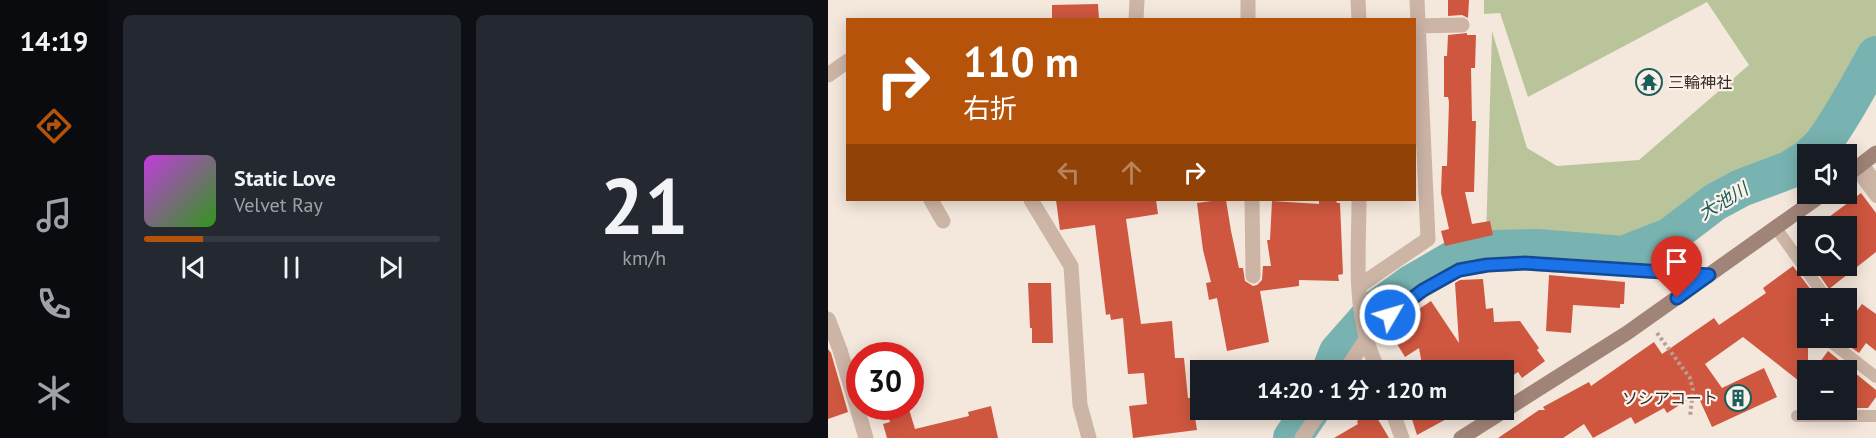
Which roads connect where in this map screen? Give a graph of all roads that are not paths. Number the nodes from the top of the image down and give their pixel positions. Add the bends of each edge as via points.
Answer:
1 (1137, 0) edge
2 (1248, 0) edge
3 (1358, 0) edge
4 (1417, 0) edge
5 (1136, 18) edge
6 (1248, 18) edge
7 (1359, 18) edge
8 (1462, 25) dead end
9 (1416, 26) edge
10 (846, 62) edge
11 (828, 75) edge
12 (1876, 153) edge
13 (1857, 167) edge
14 (1857, 170) edge
15 (1857, 172) edge
16 (1876, 181) edge
17 (1876, 197) edge
18 (932, 201) edge
19 (1032, 201) edge
20 (1252, 201) edge
21 (1359, 201) edge
22 (1808, 204) edge
23 (943, 221) dead end
24 (1776, 228) junction
25 (1709, 275) junction
26 (1253, 276) dead end
27 (1359, 286) junction
28 (1819, 288) edge
29 (828, 319) edge
30 (1366, 339) junction
31 (1839, 348) edge
32 (1352, 360) edge
33 (1374, 360) edge
34 (1876, 376) edge
35 (1857, 416) edge
36 (1876, 416) edge
37 (1314, 420) edge
38 (1396, 420) edge
39 (866, 438) edge
40 (1089, 438) edge
41 (1302, 438) edge
42 (1402, 438) edge
43 (1461, 438) edge

1 - 5 street
2 - 6 street
3 - 7 street
4 - 9 street
8 - 9 street
9 - 27 street via 1428,239
10 - 11 street
12 - 13 street
14 - 16 lane
15 - 17 lane
18 - 23 street
19 - 40 street via 1071,267 1080,405
20 - 26 street
21 - 27 street
22 - 24 street
24 - 25 street
24 - 28 lane
25 - 30 street via 1525,263 1459,270 1423,290
25 - 43 street
27 - 30 street
29 - 39 street
30 - 32 street
30 - 33 street
31 - 34 lane
35 - 36 lane
37 - 41 street
38 - 42 street

